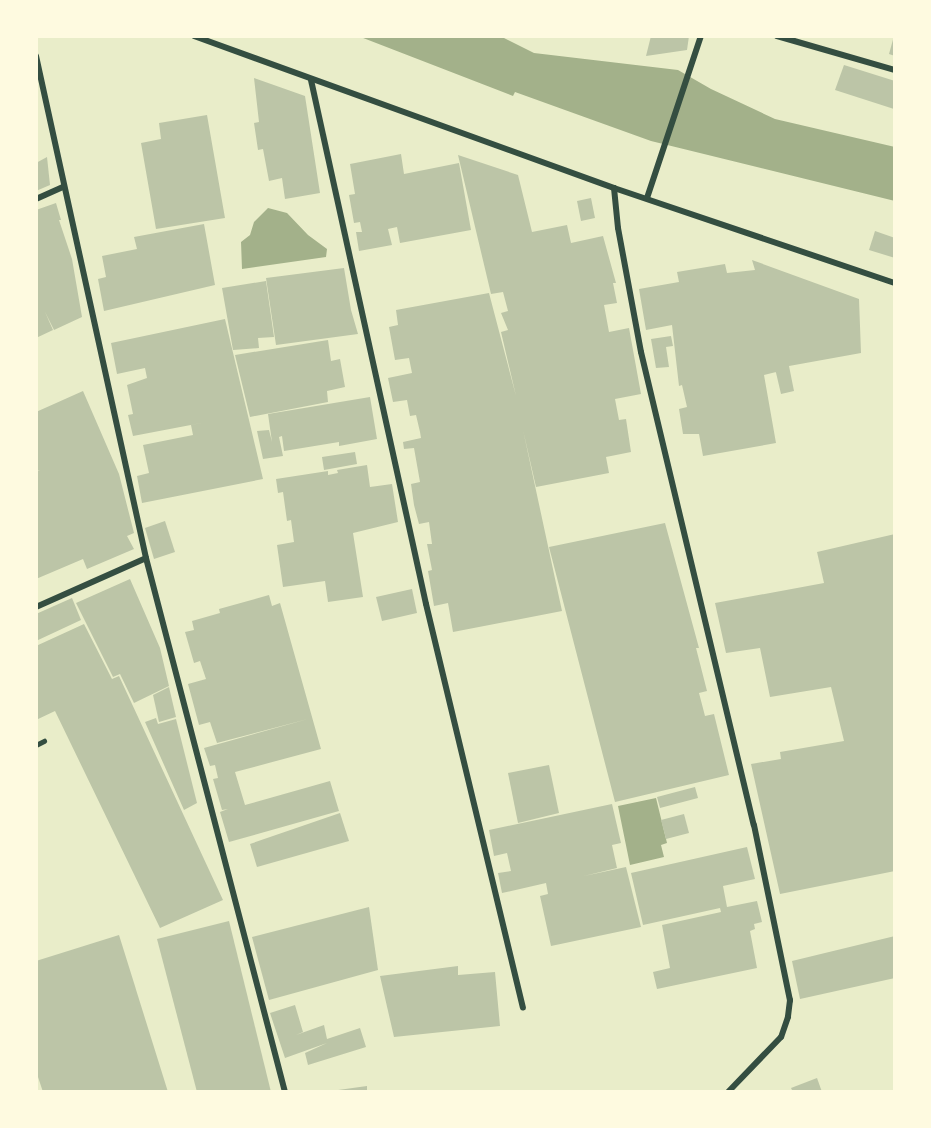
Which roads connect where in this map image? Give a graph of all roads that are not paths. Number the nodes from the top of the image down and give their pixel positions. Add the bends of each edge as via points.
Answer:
1 (194, 36) edge
2 (701, 36) edge
3 (777, 36) edge
4 (36, 56) edge
5 (895, 70) edge
6 (312, 80) junction
7 (63, 187) junction
8 (614, 188) junction
9 (647, 198) junction
10 (36, 199) edge
11 (895, 283) edge
12 (146, 558) junction
13 (36, 607) edge
14 (44, 741) dead end
15 (36, 745) edge
16 (523, 1007) dead end
17 (285, 1092) edge
18 (729, 1092) edge

1 - 6 street
2 - 9 street
3 - 5 street
4 - 7 street
6 - 8 street
6 - 16 street via 426,604
7 - 10 street
7 - 12 street
8 - 9 street
8 - 18 street via 641,352 754,825 790,1000 781,1037
9 - 11 street
12 - 13 street
12 - 17 street
14 - 15 lane

